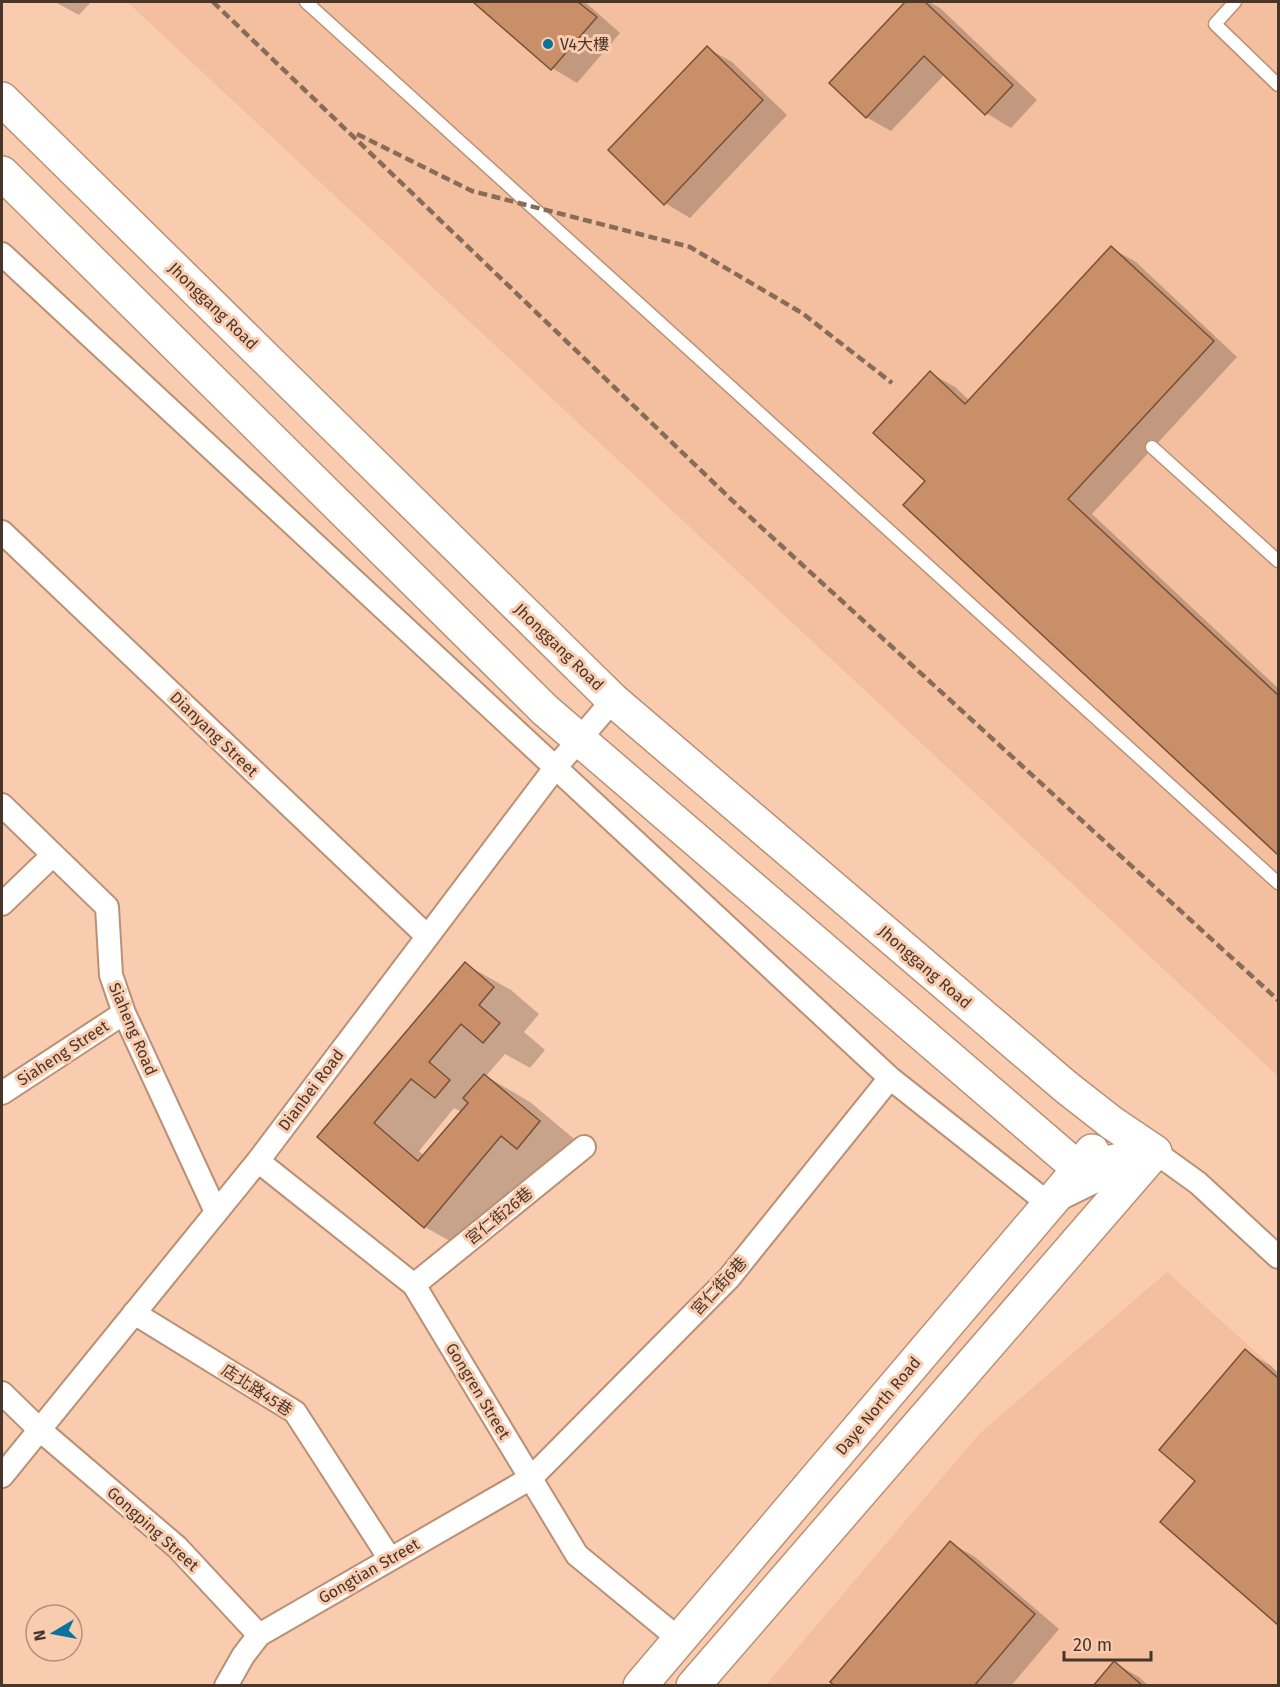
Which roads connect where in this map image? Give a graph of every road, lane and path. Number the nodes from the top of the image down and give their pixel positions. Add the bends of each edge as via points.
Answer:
1 (306, 2) edge
2 (1234, 2) edge
3 (1278, 85) edge
4 (2, 99) edge
5 (2, 172) edge
6 (4, 261) edge
7 (1152, 447) dead end
8 (2, 531) edge
9 (1278, 561) edge
10 (613, 700) junction
11 (578, 740) junction
12 (555, 768) junction
13 (2, 805) edge
14 (53, 855) junction
15 (1278, 883) edge
16 (2, 904) edge
17 (427, 936) junction
18 (124, 1013) junction
19 (890, 1078) junction
20 (2, 1093) edge
21 (1112, 1123) junction
22 (584, 1147) dead end
23 (1155, 1152) junction
24 (258, 1161) junction
25 (1079, 1169) junction
26 (1049, 1204) junction
27 (216, 1212) junction
28 (1278, 1257) edge
29 (414, 1285) junction
30 (134, 1313) junction
31 (2, 1394) edge
32 (40, 1430) junction
33 (2, 1476) edge
34 (531, 1478) junction
35 (390, 1559) junction
36 (259, 1635) junction
37 (680, 1639) junction
38 (226, 1686) edge
39 (640, 1686) edge
40 (693, 1686) edge

1 - 15 lane
2 - 3 lane via 1215,24
4 - 10 street, Jhonggang Road
5 - 11 street
6 - 12 street
7 - 9 lane
8 - 17 street, Dianyang Street
10 - 11 street, Dianbei Road
10 - 21 street, Jhonggang Road
11 - 12 street, Dianbei Road
11 - 25 street
12 - 17 street, Dianbei Road
12 - 19 street
13 - 14 street, Siaheng Road
14 - 16 street
14 - 18 street, Siaheng Road via 107,907 111,975
17 - 24 street, Dianbei Road
18 - 20 street, Siaheng Street
18 - 27 street, Siaheng Road
19 - 26 street
19 - 34 street, 宮仁街6巷 via 729,1278
21 - 23 street, Jhonggang Road
21 - 25 street, Daye North Road
22 - 29 street, 宮仁街26巷
23 - 25 street
23 - 26 street
23 - 28 street, Jhonggang Road via 1198,1183
23 - 40 street
24 - 27 street, Dianbei Road
24 - 29 street, Gongren Street
25 - 26 street, Daye North Road
26 - 37 street, Daye North Road
27 - 30 street, Dianbei Road
29 - 34 street, Gongren Street
30 - 32 street, Dianbei Road
30 - 35 street, 店北路45巷 via 295,1412
31 - 32 street, Gongping Street
32 - 33 street, Dianbei Road
32 - 36 street, Gongping Street via 177,1548
34 - 35 street, Gongtian Street
34 - 37 street, Gongren Street via 577,1555
35 - 36 street, Gongtian Street
36 - 38 street, Gongtian Street
37 - 39 street, Daye North Road

